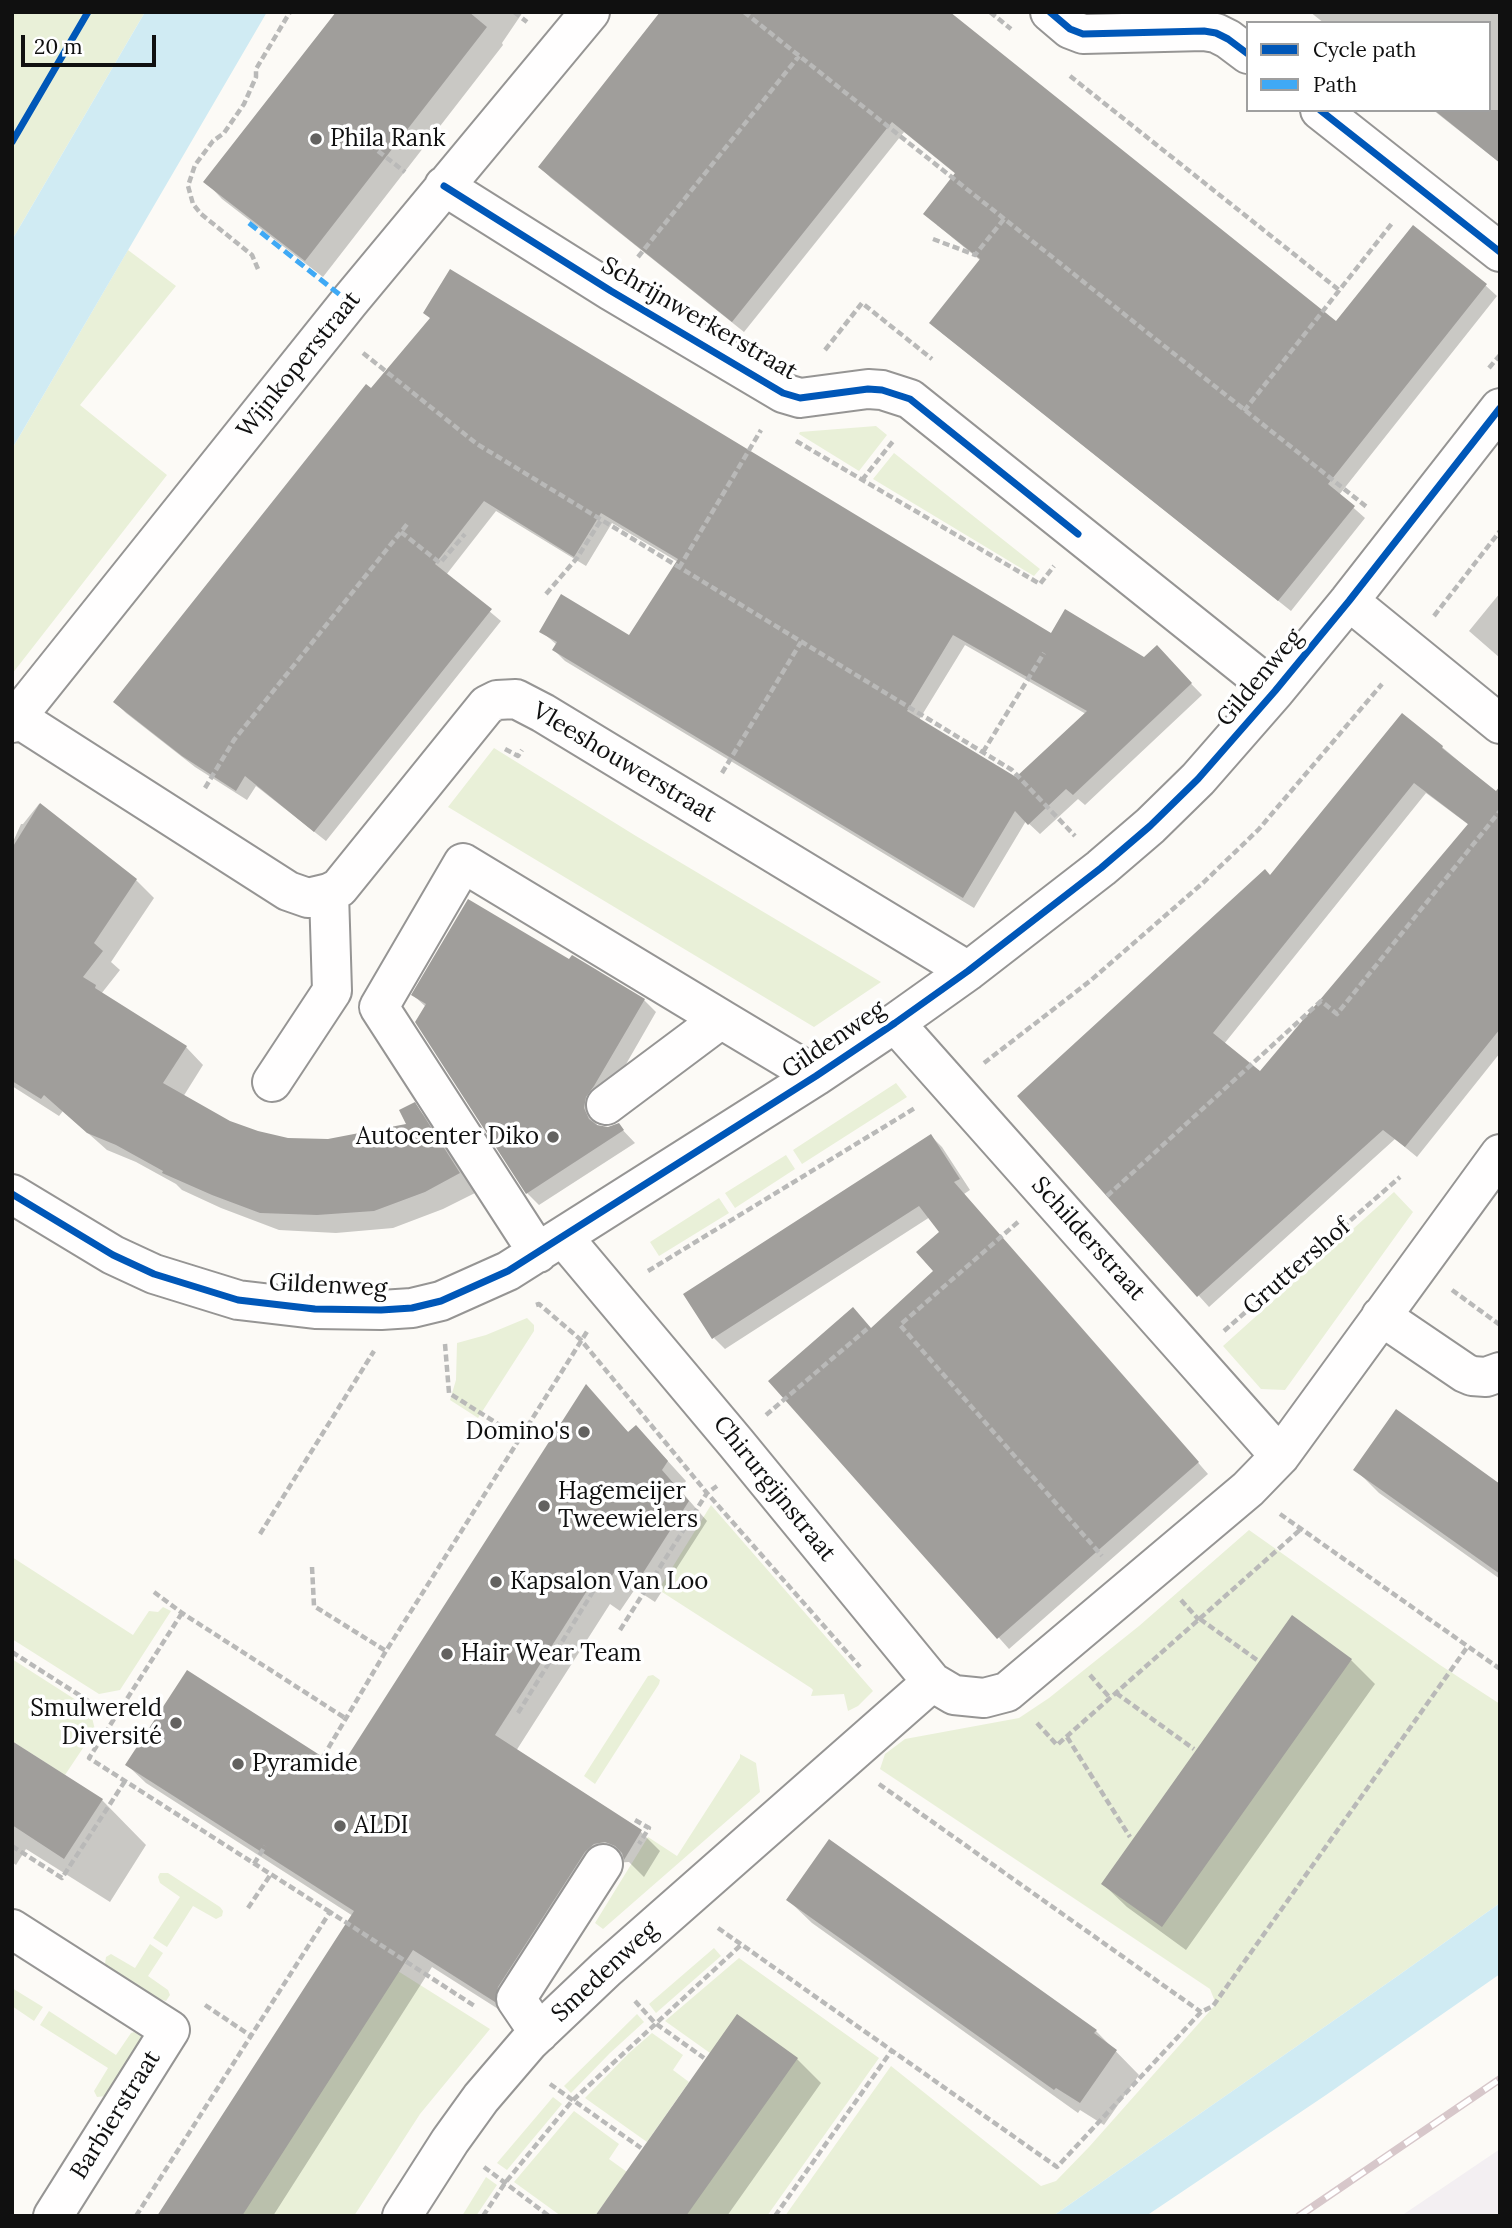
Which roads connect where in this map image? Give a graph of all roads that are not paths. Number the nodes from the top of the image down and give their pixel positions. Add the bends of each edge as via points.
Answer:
1 (590, 12) edge
2 (1050, 12) edge
3 (1246, 52) edge
4 (1323, 112) edge
5 (444, 186) junction
6 (1500, 252) edge
7 (1500, 408) edge
8 (1349, 601) junction
9 (1275, 691) junction
10 (14, 720) edge
11 (1500, 724) edge
12 (329, 893) junction
13 (968, 971) junction
14 (721, 1019) junction
15 (895, 1023) junction
16 (816, 1076) junction
17 (272, 1082) dead end
18 (606, 1105) dead end
19 (1500, 1154) edge
20 (12, 1194) edge
21 (551, 1245) junction
22 (1381, 1315) junction
23 (1500, 1372) edge
24 (1280, 1457) junction
25 (932, 1682) junction
26 (603, 1864) dead end
27 (12, 1929) edge
28 (528, 2044) junction
29 (53, 2216) edge
30 (402, 2216) edge

1 - 5 street, Wijnkoperstraat
2 - 3 street via 1083,34 1216,33
4 - 6 street
5 - 9 street, Schrijnwerkerstraat via 793,397 868,389 910,399
5 - 10 street, Wijnkoperstraat
7 - 8 street, Gildenweg
8 - 9 street, Gildenweg
8 - 11 street
9 - 13 street, Gildenweg via 1150,826
10 - 12 street via 288,891 308,898
12 - 13 street, Vleeshouwerstraat via 339,888 479,714 497,700 516,699
12 - 17 street via 332,991
13 - 15 street, Gildenweg
14 - 16 street
14 - 18 street
14 - 21 street, Chirurgijnstraat via 463,863 379,1007
15 - 16 street, Gildenweg
15 - 24 street, Schilderstraat
16 - 21 street, Gildenweg
19 - 22 street
20 - 21 street, Gildenweg via 113,1255 154,1274 238,1300 283,1307 412,1308 470,1289
21 - 25 street, Chirurgijnstraat via 611,1294
22 - 23 street via 1465,1373 1486,1377
22 - 24 street
24 - 25 street, Chirurgijnstraat via 1007,1692 974,1699 954,1695
25 - 28 street, Smedenweg via 606,1969
26 - 28 street via 516,1999
27 - 29 street, Barbierstraat via 170,2030
28 - 30 street, Smedenweg via 481,2098

